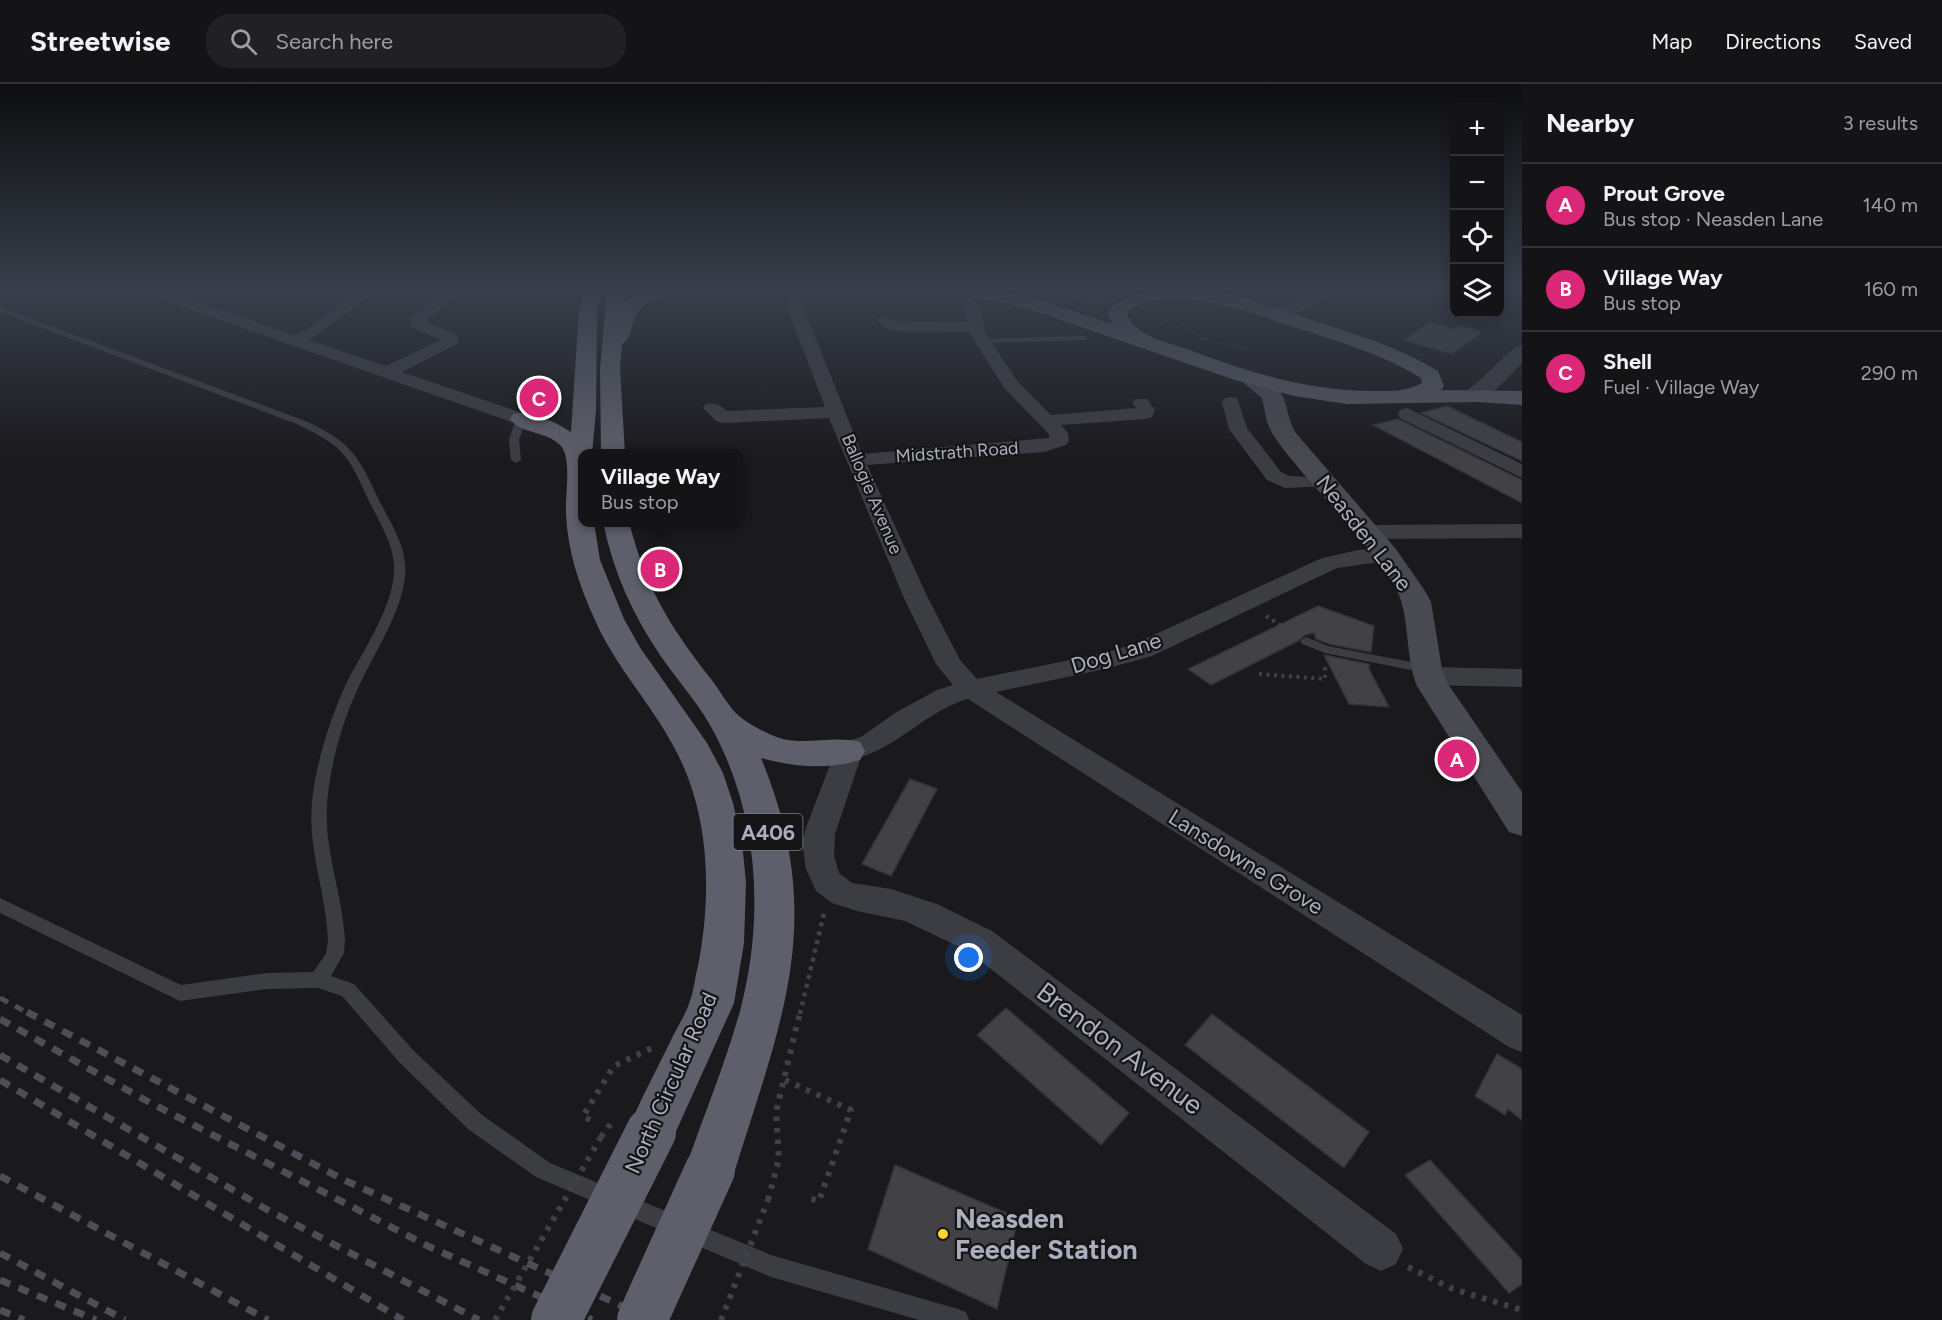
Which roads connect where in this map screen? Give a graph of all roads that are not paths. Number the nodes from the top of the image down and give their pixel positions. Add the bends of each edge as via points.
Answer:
1 (103, 348) edge
2 (318, 348) edge
3 (436, 348) edge
4 (587, 348) edge
5 (612, 348) edge
6 (616, 348) edge
7 (812, 348) edge
8 (988, 348) edge
9 (1165, 348) edge
10 (1374, 348) edge
11 (1381, 350) junction
12 (1522, 351) edge
13 (610, 368) junction
14 (386, 373) junction
15 (1246, 376) junction
16 (1491, 382) junction
17 (1522, 392) edge
18 (1471, 396) junction
19 (1348, 397) junction
20 (1522, 398) edge
21 (1231, 402) dead end
22 (1142, 403) dead end
23 (1409, 405) junction
24 (712, 408) dead end
25 (1276, 408) junction
26 (585, 410) junction
27 (838, 412) junction
28 (521, 419) junction
29 (1047, 422) junction
30 (582, 449) edge
31 (594, 449) edge
32 (597, 449) edge
33 (516, 460) dead end
34 (855, 460) junction
35 (1522, 472) edge
36 (1324, 482) junction
37 (583, 527) edge
38 (617, 527) edge
39 (1522, 531) edge
40 (1366, 532) junction
41 (1386, 555) junction
42 (1306, 640) road end
43 (1427, 672) junction
44 (1522, 678) edge
45 (970, 689) junction
46 (725, 722) junction
47 (848, 752) junction
48 (1518, 810) edge
49 (0, 904) edge
50 (318, 980) junction
51 (1522, 1035) edge
52 (1381, 1249) road end
53 (556, 1320) edge
54 (642, 1320) edge
55 (958, 1320) edge

1 - 50 lane via 297,420 340,445 355,460 400,564 384,622 345,700 329,755 318,816 321,862 335,925 334,953
2 - 14 street
3 - 14 street
4 - 26 highway, North Circular Road / A406
5 - 13 highway, North Circular Road / A406
6 - 13 highway, A406
7 - 27 street, Ballogie Avenue
8 - 29 street via 1011,385
9 - 15 main road
10 - 11 main road
11 - 16 main road
11 - 23 main road via 1431,375 1433,386
12 - 16 street
13 - 32 highway, North Circular Road / A406
14 - 28 street
15 - 19 main road via 1305,392
15 - 25 main road, Neasden Lane via 1263,386 1273,397
16 - 17 main road
16 - 18 street
18 - 20 main road
18 - 23 main road
19 - 23 main road
19 - 25 main road via 1306,396
21 - 36 street via 1238,429 1275,476 1285,482
22 - 29 street via 1145,414
23 - 35 street
24 - 27 street via 723,417
25 - 36 main road, Neasden Lane via 1285,435
26 - 28 highway via 557,419
26 - 31 highway, North Circular Road / A406
27 - 34 street, Ballogie Avenue
28 - 30 highway via 554,431
28 - 33 lane via 514,440
29 - 34 street, Midstrath Road via 1058,433 1059,441 1044,446
34 - 45 street, Ballogie Avenue via 949,664
36 - 40 main road, Neasden Lane
37 - 53 highway, North Circular Road / A406, bridge via 581,537 609,619 700,763 715,803 726,882 723,943 712,1003
38 - 46 highway, A406 via 634,586 650,616
39 - 40 street
40 - 41 main road, Neasden Lane
41 - 43 main road, Neasden Lane via 1416,602
41 - 45 street, Dog Lane via 1340,559 1143,650
42 - 43 lane via 1325,649
43 - 44 street
43 - 48 main road, Neasden Lane via 1446,709
45 - 47 street, Dog Lane via 930,704 871,744
45 - 51 street, Lansdowne Grove
46 - 47 highway via 777,752
46 - 54 highway, A406, bridge via 746,760 767,826 775,892 771,965 762,1010 710,1170
47 - 52 street, Brendon Avenue via 818,840 819,861 830,902 855,897 891,903 925,914 980,941
49 - 50 lane via 180,993 267,981
50 - 55 lane via 348,990 407,1057 475,1122 543,1170 771,1266

